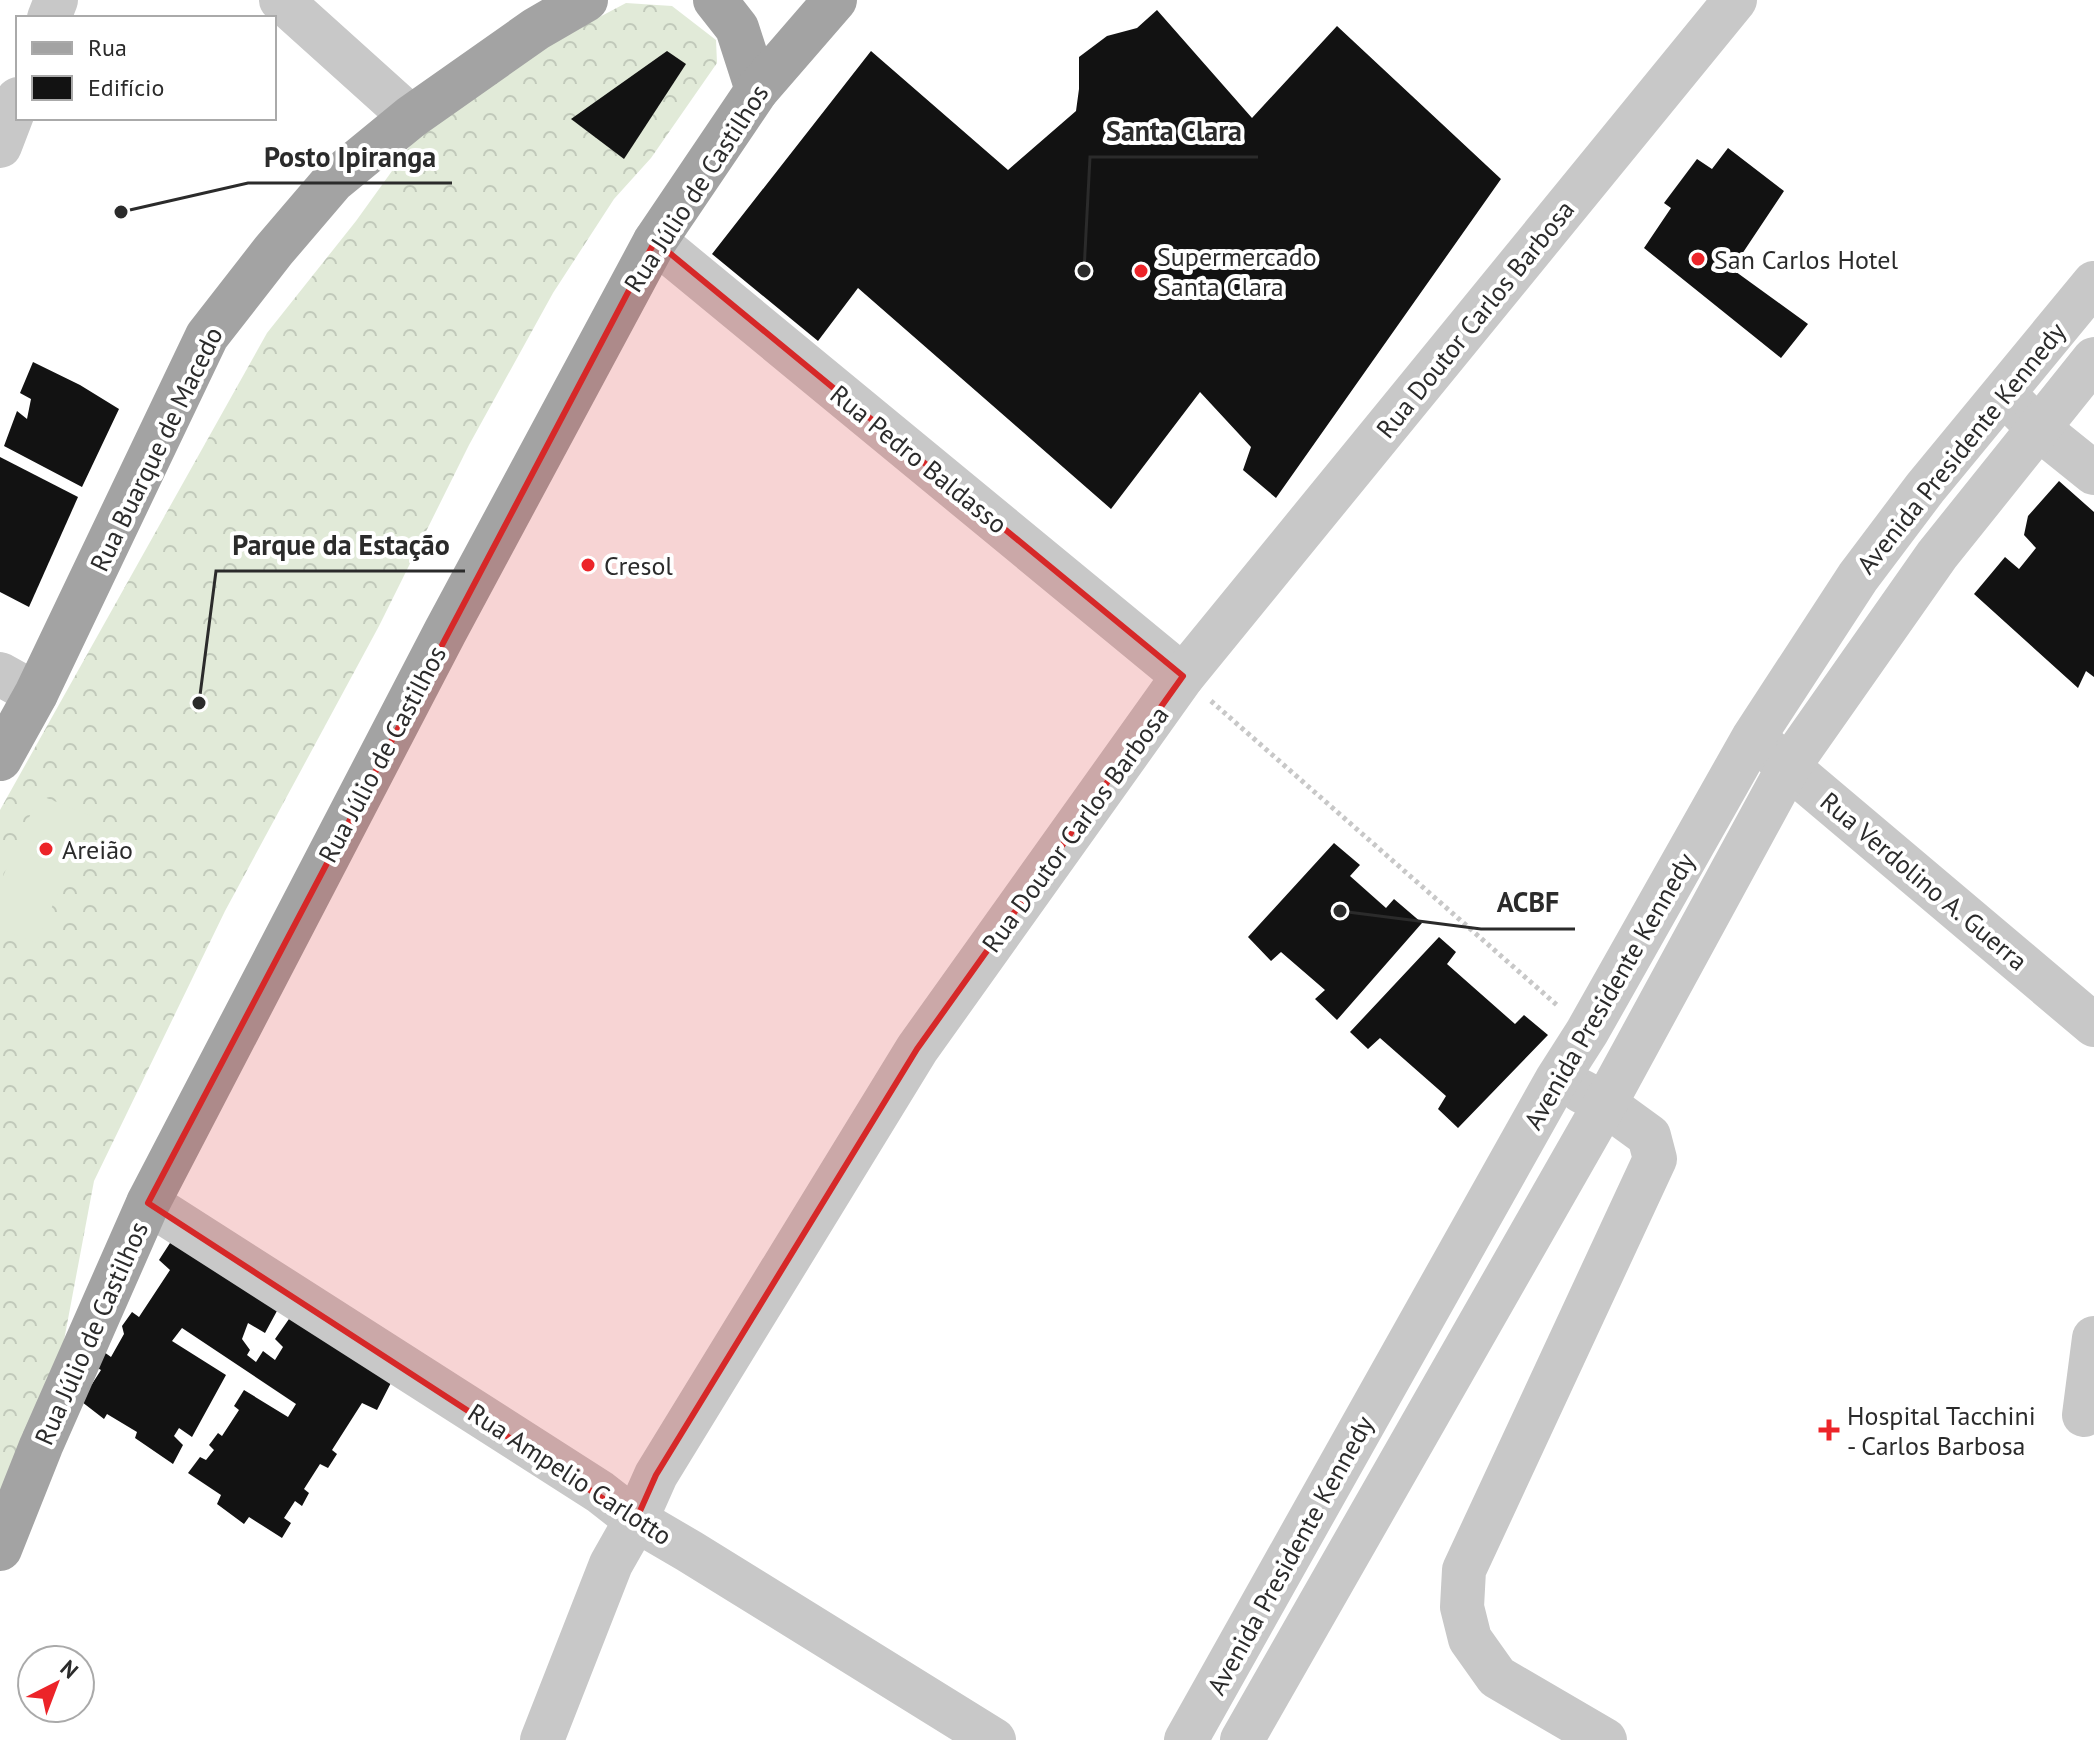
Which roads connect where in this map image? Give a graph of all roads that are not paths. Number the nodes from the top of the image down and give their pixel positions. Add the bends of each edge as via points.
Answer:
1 (281, 0) edge
2 (586, 0) edge
3 (715, 0) edge
4 (835, 0) edge
5 (1735, 0) edge
6 (757, 90) junction
7 (16, 104) edge
8 (411, 117) junction
9 (0, 146) edge
10 (655, 241) junction
11 (2094, 283) edge
12 (2094, 359) edge
13 (2002, 393) junction
14 (2038, 428) junction
15 (2094, 473) edge
16 (1183, 676) junction
17 (18, 684) edge
18 (1753, 738) junction
19 (0, 759) edge
20 (1789, 766) junction
21 (2094, 1025) edge
22 (1557, 1079) junction
23 (1605, 1104) junction
24 (148, 1203) junction
25 (2094, 1338) edge
26 (2084, 1415) dead end
27 (636, 1520) junction
28 (0, 1549) edge
29 (542, 1740) edge
30 (994, 1740) edge
31 (1186, 1740) edge
32 (1242, 1740) edge
33 (1605, 1740) edge

1 - 8 street
2 - 8 main road, Rua Buarque de Macedo
3 - 6 main road via 737,28
4 - 6 main road, Rua Júlio de Castilhos
5 - 16 street, Rua Doutor Carlos Barbosa
6 - 10 main road, Rua Júlio de Castilhos
7 - 9 street
8 - 17 main road, Rua Buarque de Macedo via 333,181 207,336
10 - 16 street, Rua Pedro Baldasso
10 - 24 main road, Rua Júlio de Castilhos
11 - 13 street, Avenida Presidente Kennedy
12 - 14 street, Avenida Presidente Kennedy
13 - 14 street
13 - 18 street, Avenida Presidente Kennedy via 1858,577
14 - 15 street
14 - 20 street, Avenida Presidente Kennedy via 1937,555
16 - 27 street, Rua Doutor Carlos Barbosa via 917,1049 656,1475
17 - 19 main road, Rua Buarque de Macedo
18 - 20 street, Rua Verdolino A. Guerra
18 - 22 street, Avenida Presidente Kennedy
20 - 21 street, Rua Verdolino A. Guerra
20 - 23 street, Avenida Presidente Kennedy
22 - 23 street
22 - 31 street, Avenida Presidente Kennedy
23 - 32 street, Avenida Presidente Kennedy
23 - 33 street via 1649,1136 1655,1159 1464,1570 1462,1607 1470,1639 1497,1677
24 - 27 street, Rua Ampelio Carlotto
24 - 28 main road, Rua Júlio de Castilhos
25 - 26 street
27 - 29 street, Rua Doutor Carlos Barbosa via 611,1564
27 - 30 street, Rua Ampelio Carlotto

